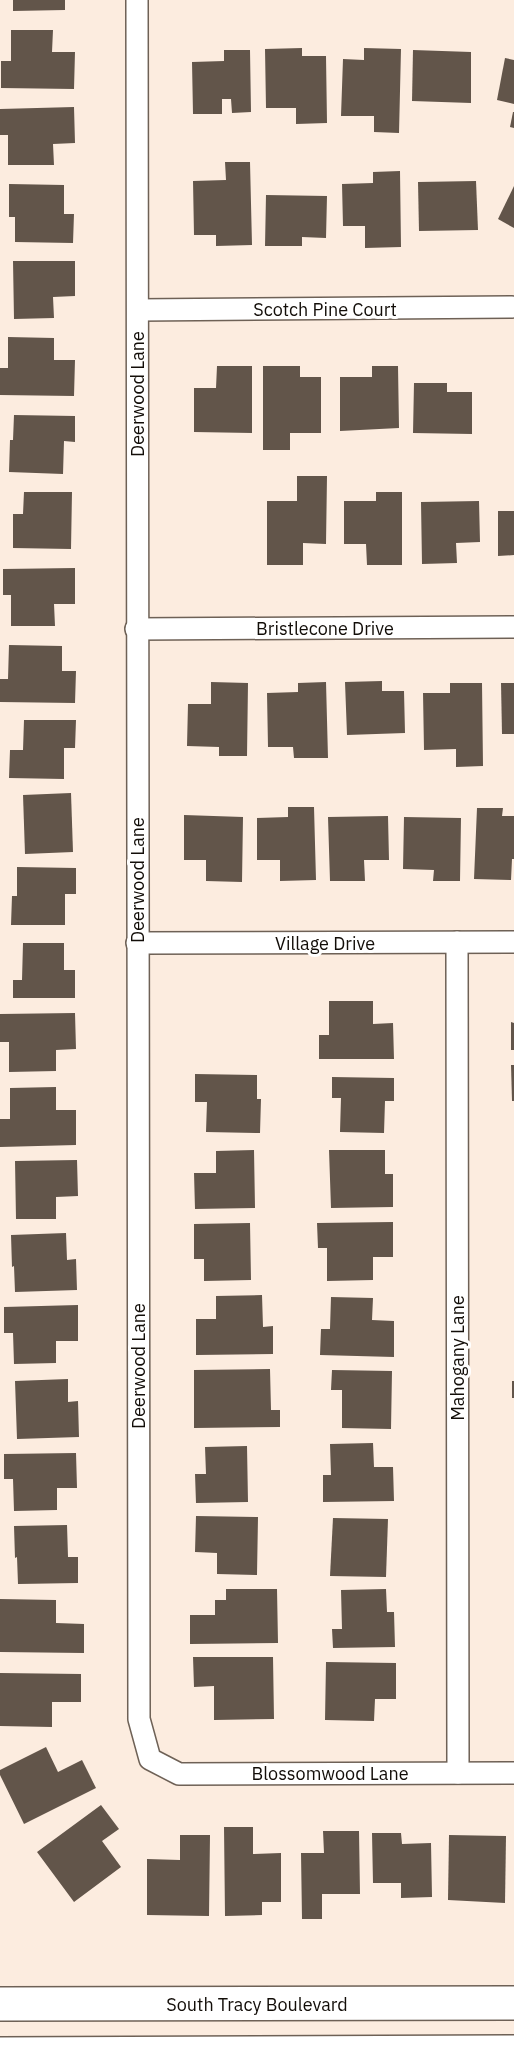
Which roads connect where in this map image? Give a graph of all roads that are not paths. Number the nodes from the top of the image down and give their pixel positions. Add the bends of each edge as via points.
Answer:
1 (137, 0) edge
2 (512, 308) dead end
3 (138, 310) junction
4 (514, 627) edge
5 (136, 629) junction
6 (457, 942) junction
7 (514, 942) edge
8 (137, 944) junction
9 (150, 1759) joint
10 (458, 1773) junction
11 (514, 1773) edge
12 (514, 2003) edge
13 (0, 2004) edge
14 (514, 2052) edge
15 (0, 2054) edge

1 - 3 street, Deerwood Lane
2 - 3 street, Scotch Pine Court
3 - 5 street, Deerwood Lane
4 - 5 street, Bristlecone Drive
5 - 8 street, Deerwood Lane
6 - 7 street, Village Drive
6 - 8 street, Village Drive
6 - 10 street, Mahogany Lane
8 - 9 street, Deerwood Lane via 139,1719
9 - 10 street, Blossomwood Lane via 179,1774
10 - 11 street, Blossomwood Lane
12 - 13 main road, South Tracy Boulevard
14 - 15 main road

